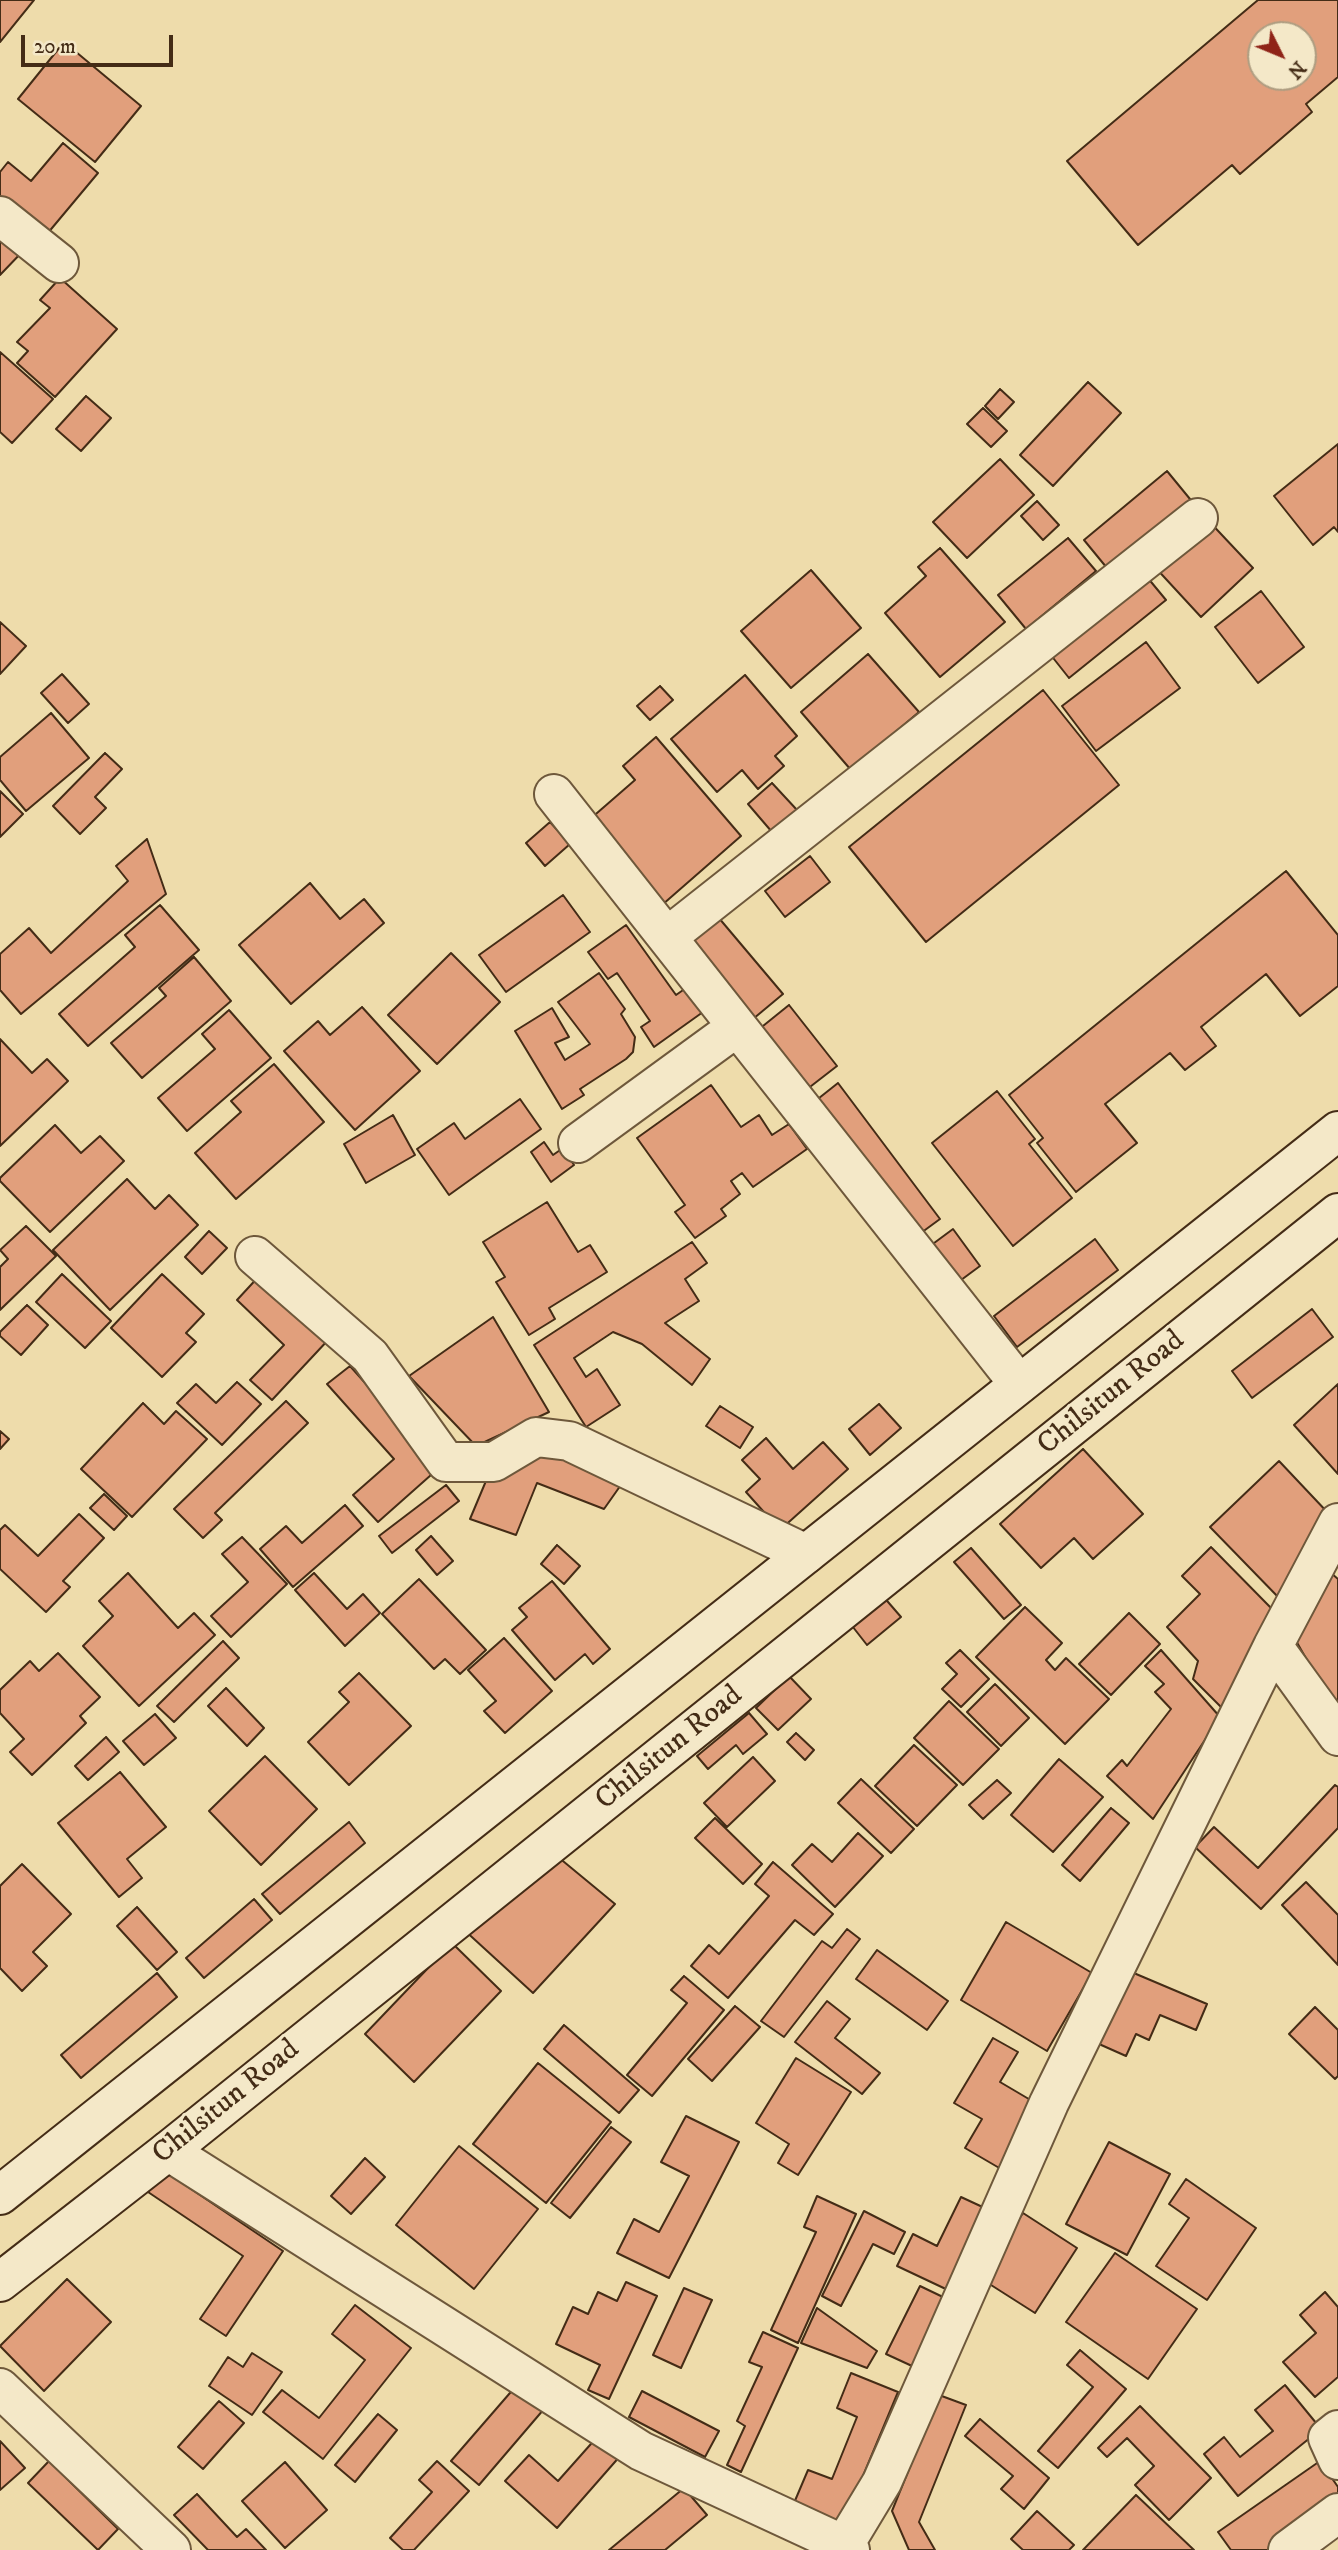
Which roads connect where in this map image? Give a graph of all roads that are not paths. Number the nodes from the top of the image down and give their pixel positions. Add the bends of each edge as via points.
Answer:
1 (0, 216) edge
2 (59, 264) dead end
3 (1198, 518) dead end
4 (554, 794) dead end
5 (667, 937) junction
6 (737, 1027) junction
7 (1338, 1131) edge
8 (578, 1143) dead end
9 (1338, 1213) edge
10 (255, 1256) dead end
11 (1019, 1384) junction
12 (1338, 1523) edge
13 (806, 1553) junction
14 (1273, 1646) junction
15 (1338, 1736) edge
16 (168, 2151) junction
17 (0, 2194) edge
18 (0, 2282) edge
19 (0, 2388) edge
20 (1338, 2430) edge
21 (1338, 2460) edge
22 (1338, 2513) edge
23 (847, 2547) edge
24 (171, 2550) edge
25 (1288, 2550) edge

1 - 2 street
3 - 5 street
4 - 5 street
5 - 6 street
6 - 8 street
6 - 11 street
7 - 11 street
9 - 16 street, Chilsitun Road
10 - 13 street via 370,1356 446,1462 494,1462 536,1437 569,1441
11 - 13 street
12 - 14 street
13 - 17 street
14 - 15 street
14 - 23 street via 1049,2103 882,2482
16 - 18 street, Chilsitun Road
16 - 23 street via 641,2451
19 - 24 street
20 - 21 street via 1328,2438
22 - 25 street

